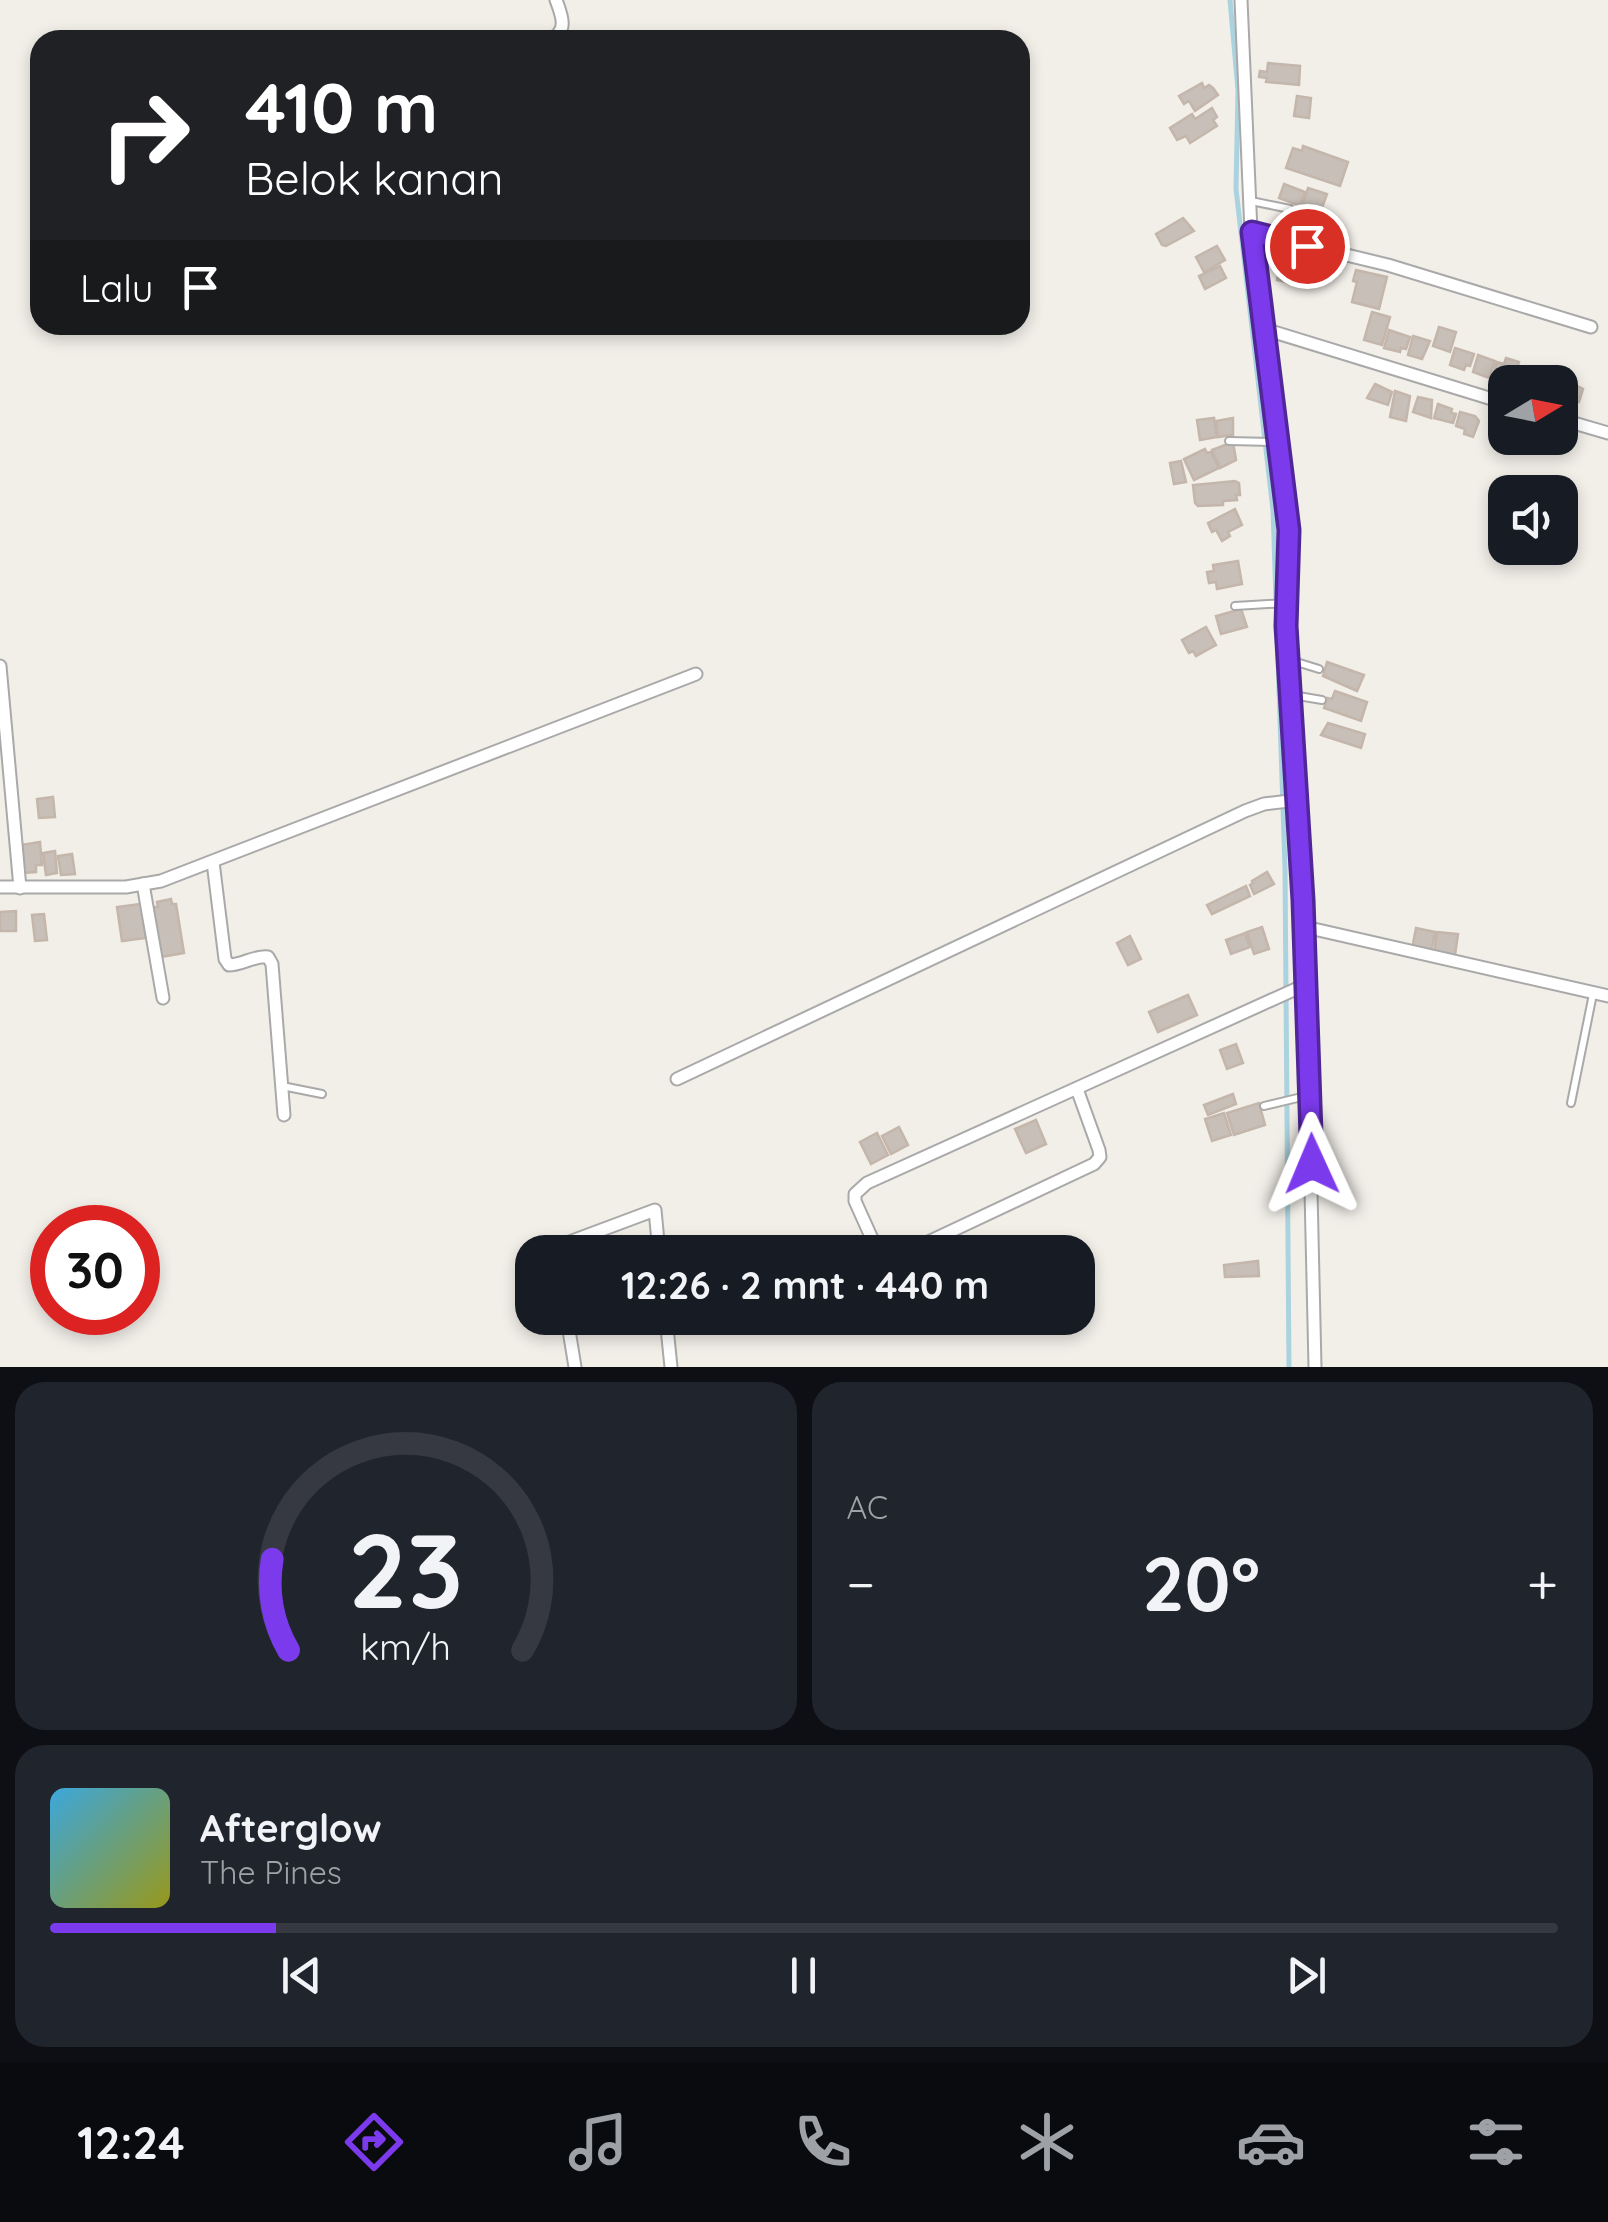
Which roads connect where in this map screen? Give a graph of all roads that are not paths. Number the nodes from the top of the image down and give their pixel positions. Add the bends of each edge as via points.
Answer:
1 (556, 0) edge
2 (1241, 0) edge
3 (562, 30) edge
4 (1250, 201) junction
5 (1290, 209) dead end
6 (1252, 232) junction
7 (1591, 327) dead end
8 (1264, 329) junction
9 (1488, 398) edge
10 (1578, 424) edge
11 (1608, 433) edge
12 (1230, 441) dead end
13 (1274, 442) junction
14 (1282, 603) junction
15 (1235, 606) dead end
16 (1288, 660) junction
17 (0, 666) edge
18 (1319, 670) dead end
19 (696, 674) dead end
20 (1291, 695) junction
21 (1322, 700) dead end
22 (1295, 800) junction
23 (212, 862) junction
24 (143, 884) junction
25 (0, 887) edge
26 (20, 888) junction
27 (1304, 927) junction
28 (1303, 986) junction
29 (1593, 993) junction
30 (1608, 996) edge
31 (163, 998) dead end
32 (676, 1079) dead end
33 (281, 1086) junction
34 (1077, 1089) junction
35 (322, 1094) dead end
36 (1306, 1096) junction
37 (1571, 1103) dead end
38 (1264, 1106) dead end
39 (284, 1115) dead end
40 (588, 1235) edge
41 (657, 1235) edge
42 (870, 1235) edge
43 (943, 1235) edge
44 (570, 1335) edge
45 (668, 1335) edge
46 (575, 1367) edge
47 (671, 1367) edge
48 (1315, 1367) edge

1 - 3 street
2 - 4 street
4 - 5 lane
4 - 6 street
6 - 7 street
6 - 8 street
8 - 9 street
8 - 13 street
10 - 11 street
12 - 13 lane
13 - 14 street via 1289,530
14 - 15 lane
14 - 16 street
16 - 18 lane
16 - 20 street
17 - 26 street
19 - 23 street
20 - 21 lane
20 - 22 street
22 - 27 street
22 - 32 street via 1264,804
23 - 24 street
23 - 33 street via 225,960 235,965 262,956 272,964
24 - 26 street
24 - 31 street
25 - 26 street
27 - 28 street
27 - 29 street
28 - 34 street
28 - 36 street
29 - 30 street
29 - 37 lane
33 - 35 lane
33 - 39 street
34 - 42 street via 860,1188 855,1202
34 - 43 street via 1100,1150 1094,1164
36 - 38 lane
36 - 48 street
40 - 41 street via 654,1210
44 - 46 street
45 - 47 street

